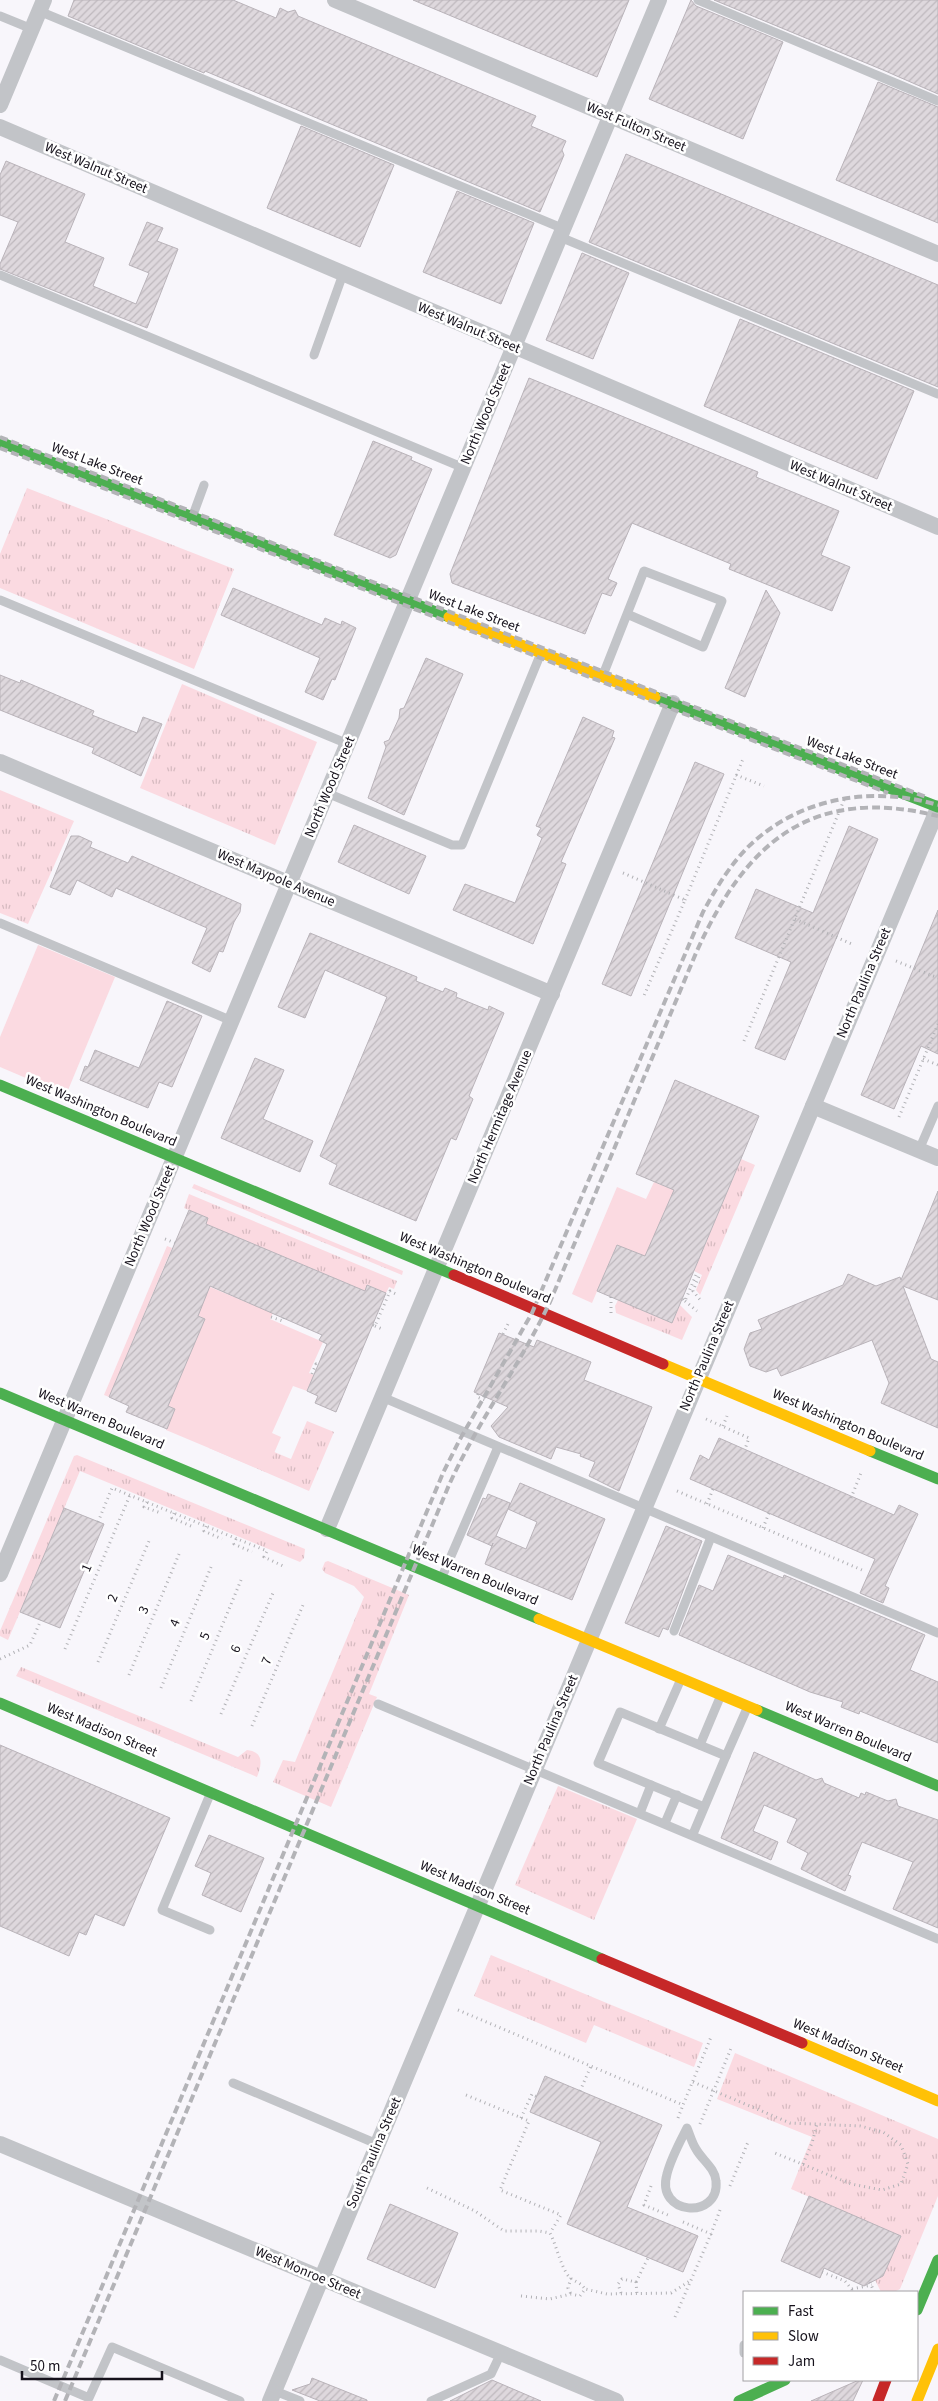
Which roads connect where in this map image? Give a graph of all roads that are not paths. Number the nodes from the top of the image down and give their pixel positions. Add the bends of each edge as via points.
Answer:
1 (335, 0) edge
2 (660, 0) edge
3 (698, 0) edge
4 (42, 6) edge
5 (0, 16) edge
6 (32, 29) junction
7 (938, 101) edge
8 (0, 105) edge
9 (611, 116) junction
10 (0, 127) edge
11 (562, 233) junction
12 (938, 254) edge
13 (343, 274) junction
14 (0, 275) edge
15 (514, 347) junction
16 (314, 355) dead end
17 (938, 394) edge
18 (0, 442) edge
19 (464, 468) junction
20 (204, 485) dead end
21 (192, 517) junction
22 (938, 527) edge
23 (0, 600) edge
24 (408, 601) junction
25 (627, 614) junction
26 (541, 653) junction
27 (603, 677) junction
28 (673, 704) junction
29 (348, 744) junction
30 (0, 762) edge
31 (327, 793) junction
32 (938, 808) edge
33 (289, 884) junction
34 (0, 923) edge
35 (552, 994) junction
36 (232, 1021) junction
37 (0, 1085) edge
38 (813, 1106) junction
39 (938, 1106) edge
40 (919, 1150) junction
41 (174, 1158) junction
42 (938, 1158) edge
43 (436, 1268) junction
44 (698, 1378) junction
45 (0, 1393) edge
46 (382, 1398) junction
47 (65, 1420) junction
48 (498, 1446) junction
49 (938, 1479) edge
50 (644, 1508) junction
51 (327, 1529) junction
52 (711, 1537) junction
53 (0, 1574) edge
54 (442, 1578) junction
55 (674, 1630) dead end
56 (938, 1633) edge
57 (588, 1639) junction
58 (681, 1678) junction
59 (721, 1695) junction
60 (0, 1703) edge
61 (378, 1704) dead end
62 (748, 1706) junction
63 (659, 1729) junction
64 (700, 1745) junction
65 (726, 1756) junction
66 (534, 1768) junction
67 (651, 1785) junction
68 (938, 1786) edge
69 (211, 1792) junction
70 (677, 1796) junction
71 (704, 1807) junction
72 (640, 1813) junction
73 (665, 1823) junction
74 (693, 1834) junction
75 (477, 1905) junction
76 (210, 1930) dead end
77 (938, 1939) edge
78 (234, 2083) dead end
79 (938, 2101) edge
80 (687, 2128) joint
81 (0, 2144) edge
82 (377, 2144) junction
83 (938, 2260) edge
84 (321, 2278) junction
85 (918, 2308) edge
86 (931, 2313) dead end
87 (918, 2319) edge
88 (938, 2349) edge
89 (501, 2353) junction
90 (0, 2360) edge
91 (780, 2381) edge
92 (886, 2381) edge
93 (759, 2385) edge
94 (272, 2396) edge
95 (240, 2401) edge
96 (300, 2401) edge
97 (431, 2401) edge
98 (616, 2401) edge
99 (740, 2401) edge
100 (878, 2401) edge
101 (917, 2401) edge

1 - 9 street, West Fulton Street
2 - 9 street, North Wood Street
3 - 7 lane
4 - 6 street
4 - 11 lane
5 - 6 lane
6 - 8 street
9 - 11 street, North Wood Street
9 - 12 street, West Fulton Street
10 - 13 street, West Walnut Street
11 - 15 street, North Wood Street
11 - 17 lane
13 - 15 street, West Walnut Street
13 - 16 lane
14 - 19 lane
15 - 19 street, North Wood Street
15 - 22 street, West Walnut Street
18 - 21 main road, West Lake Street
19 - 24 street, North Wood Street
20 - 21 lane
21 - 24 main road, West Lake Street
23 - 29 lane
24 - 26 main road, West Lake Street
24 - 29 street, North Wood Street
25 - 25 lane via 644,571 722,601 704,646
25 - 27 lane
26 - 27 main road, West Lake Street
26 - 31 lane via 462,845 452,845
27 - 28 main road, West Lake Street
28 - 32 main road, West Lake Street
28 - 35 street, North Hermitage Avenue
29 - 31 street, North Wood Street
30 - 33 street, West Maypole Avenue
31 - 33 street, North Wood Street
32 - 38 street, North Paulina Street
33 - 35 street, West Maypole Avenue
33 - 36 street, North Wood Street
34 - 36 lane
35 - 43 street, North Hermitage Avenue
36 - 41 street, North Wood Street
37 - 41 main road, West Washington Boulevard
38 - 40 street
38 - 44 street, North Paulina Street
39 - 40 lane
40 - 42 street
41 - 43 main road, West Washington Boulevard
41 - 47 street, North Wood Street
43 - 44 main road, West Washington Boulevard
43 - 46 street, North Hermitage Avenue
44 - 49 main road, West Washington Boulevard
44 - 50 street, North Paulina Street
45 - 47 main road, West Warren Boulevard
46 - 48 lane
46 - 51 street, North Hermitage Avenue
47 - 51 main road, West Warren Boulevard
47 - 53 street, North Wood Street
48 - 50 lane
48 - 54 lane
50 - 52 lane
50 - 57 street, North Paulina Street
51 - 54 main road, West Warren Boulevard
52 - 55 lane
52 - 56 lane
54 - 57 main road, West Warren Boulevard
57 - 58 main road, West Warren Boulevard
57 - 66 street, North Paulina Street
58 - 59 main road, West Warren Boulevard
58 - 63 lane
59 - 62 main road, West Warren Boulevard
59 - 64 lane
60 - 69 main road, West Madison Street
61 - 66 lane
62 - 65 lane
62 - 68 main road, West Warren Boulevard
63 - 64 lane
63 - 67 lane via 620,1712 598,1763
64 - 65 lane
65 - 71 lane
66 - 72 lane
66 - 75 street, North Paulina Street
67 - 70 lane
67 - 72 lane
69 - 75 main road, West Madison Street
69 - 76 lane via 162,1910
70 - 71 lane
70 - 73 lane
71 - 74 lane
72 - 73 lane
73 - 74 lane
74 - 77 lane
75 - 79 main road, West Madison Street
75 - 82 street, South Paulina Street
78 - 82 lane
80 - 80 lane via 666,2175 666,2190 671,2201 692,2209 710,2201 717,2182 715,2173 694,2147
81 - 84 street, West Monroe Street
82 - 84 street, South Paulina Street
83 - 85 main road
84 - 89 street, West Monroe Street
84 - 94 street, South Paulina Street
86 - 87 main road
88 - 101 main road
89 - 97 lane via 491,2374
89 - 98 street, West Monroe Street
90 - 95 lane via 89,2398 112,2347
91 - 93 main road
92 - 100 main road
93 - 99 main road
94 - 96 lane

